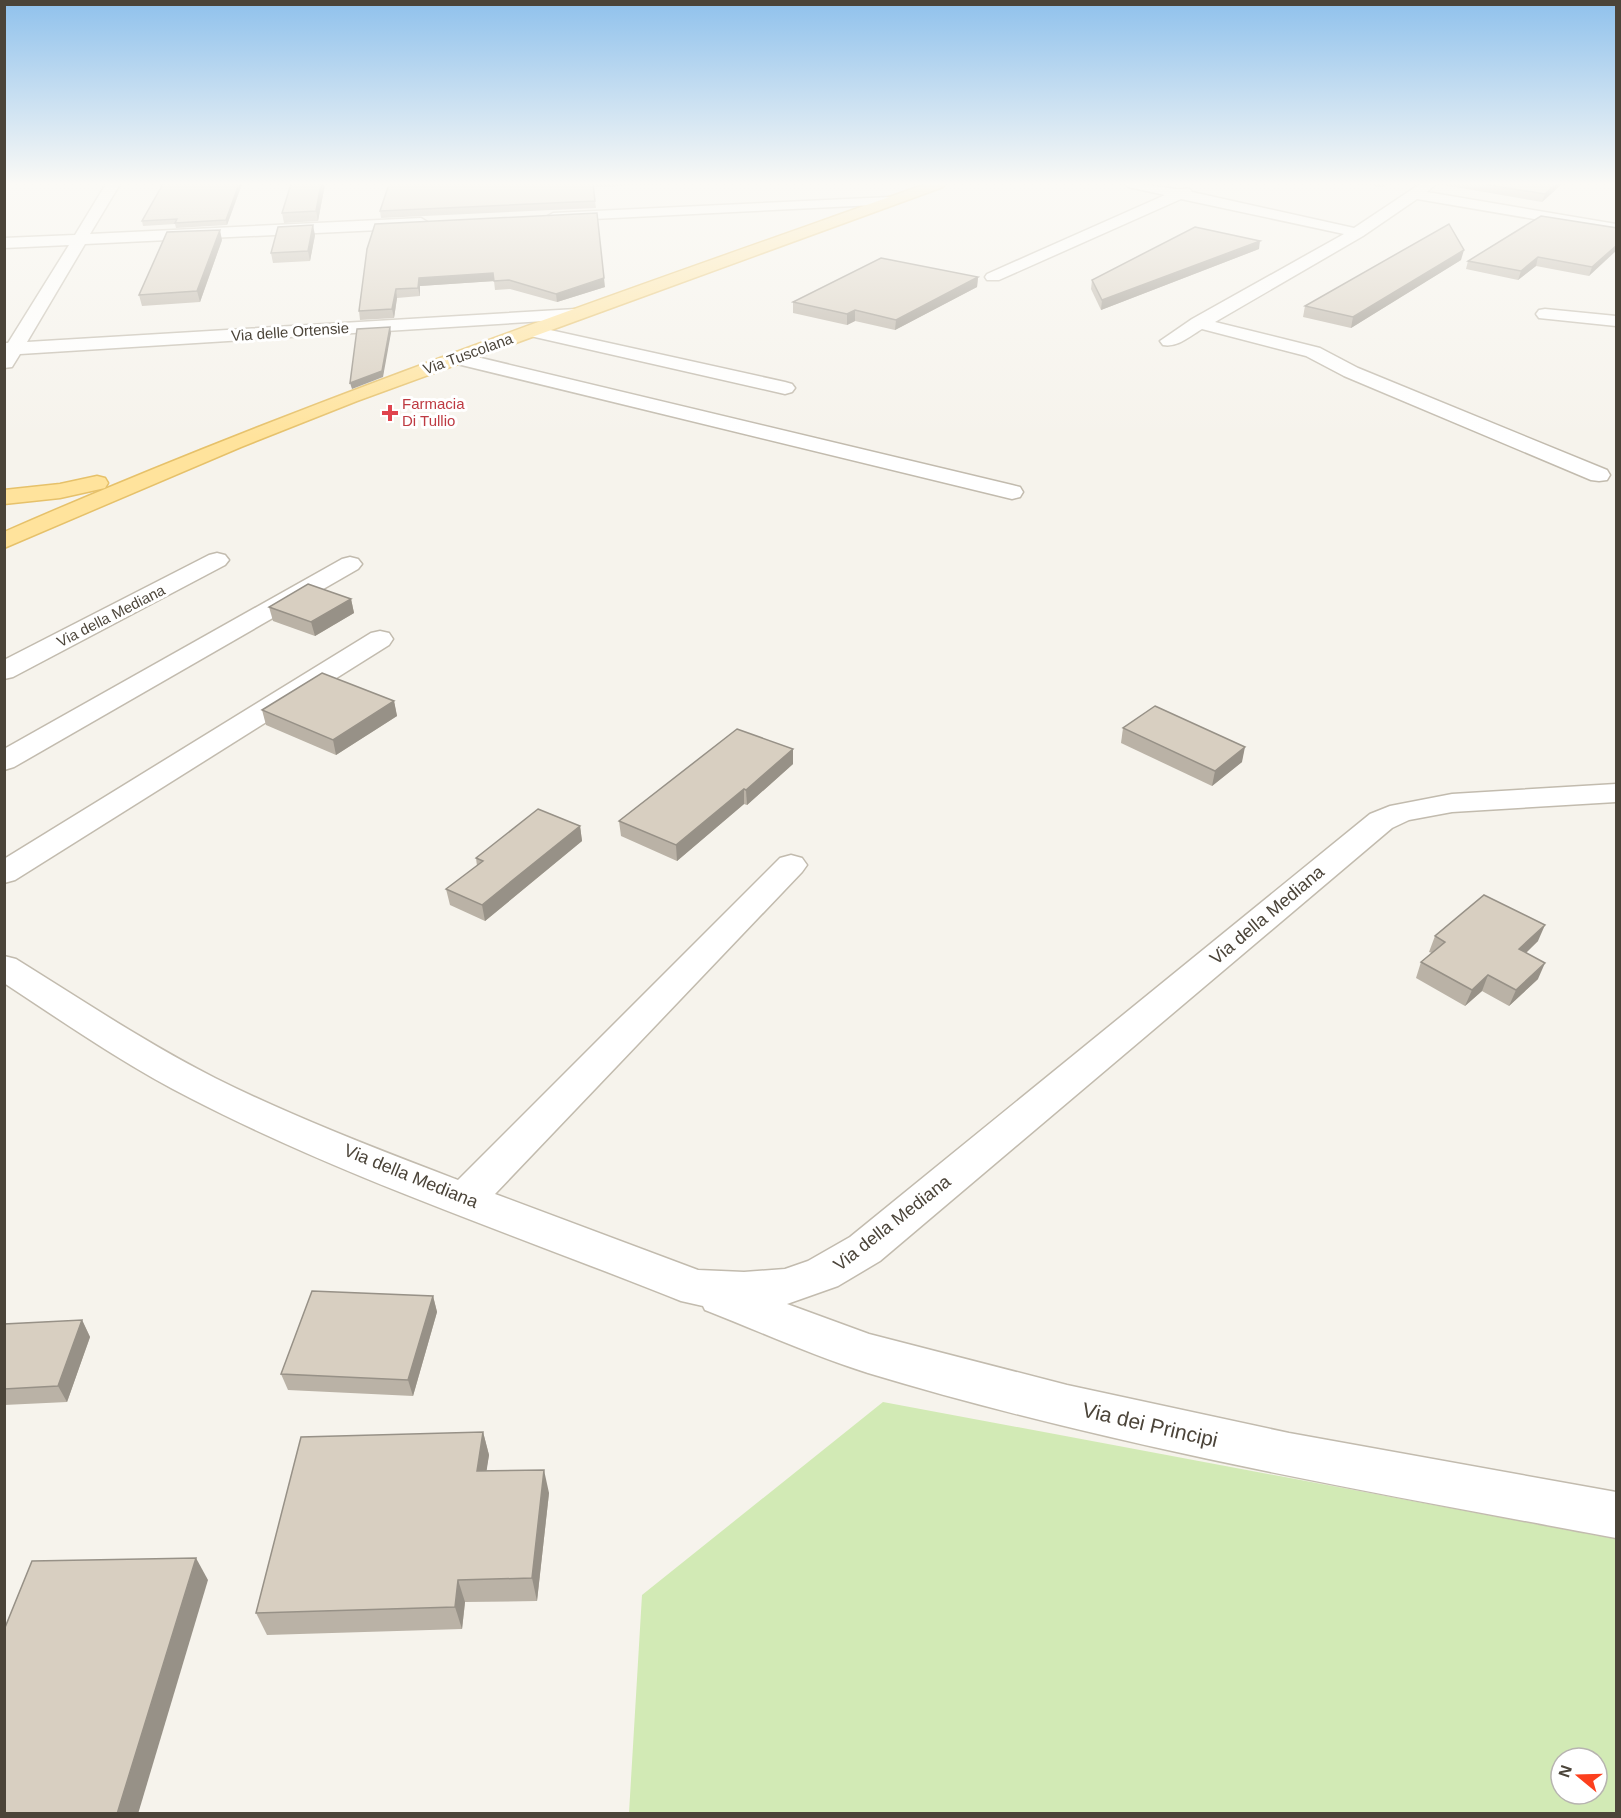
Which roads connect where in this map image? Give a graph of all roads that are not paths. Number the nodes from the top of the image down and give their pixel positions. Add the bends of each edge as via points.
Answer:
1 (62, 269) edge
2 (701, 269) edge
3 (1011, 269) edge
4 (1294, 269) edge
5 (993, 277) dead end
6 (576, 314) junction
7 (1545, 314) dead end
8 (1617, 321) edge
9 (1198, 323) junction
10 (531, 331) junction
11 (1169, 341) dead end
12 (8, 354) edge
13 (456, 358) junction
14 (785, 388) dead end
15 (181, 462) junction
16 (1599, 475) dead end
17 (1012, 492) dead end
18 (4, 497) edge
19 (7, 534) edge
20 (217, 560) dead end
21 (350, 564) dead end
22 (380, 639) dead end
23 (4, 671) edge
24 (4, 761) edge
25 (1617, 793) edge
26 (791, 865) dead end
27 (4, 873) edge
28 (4, 967) edge
29 (465, 1199) junction
30 (696, 1288) junction
31 (1617, 1515) edge

1 - 12 street
2 - 6 main road, Via Tuscolana
3 - 5 street
4 - 9 street
6 - 10 main road, Via Tuscolana
6 - 12 street, Via delle Ortensie
7 - 8 street
9 - 11 street
9 - 16 street via 1313,352 1351,372
10 - 13 main road, Via Tuscolana
10 - 14 street
13 - 15 main road, Via Tuscolana
13 - 17 street
15 - 18 main road via 68,490
15 - 19 main road, Via Tuscolana
20 - 23 street, Via della Mediana
21 - 24 street
22 - 27 street
25 - 30 street, Via della Mediana via 1452,803 1390,816 845,1263 806,1282 770,1290
26 - 29 street
28 - 29 street, Via della Mediana via 180,1076 240,1106
29 - 30 street, Via della Mediana
30 - 31 street, Via dei Principi via 867,1353 990,1387 1289,1455

